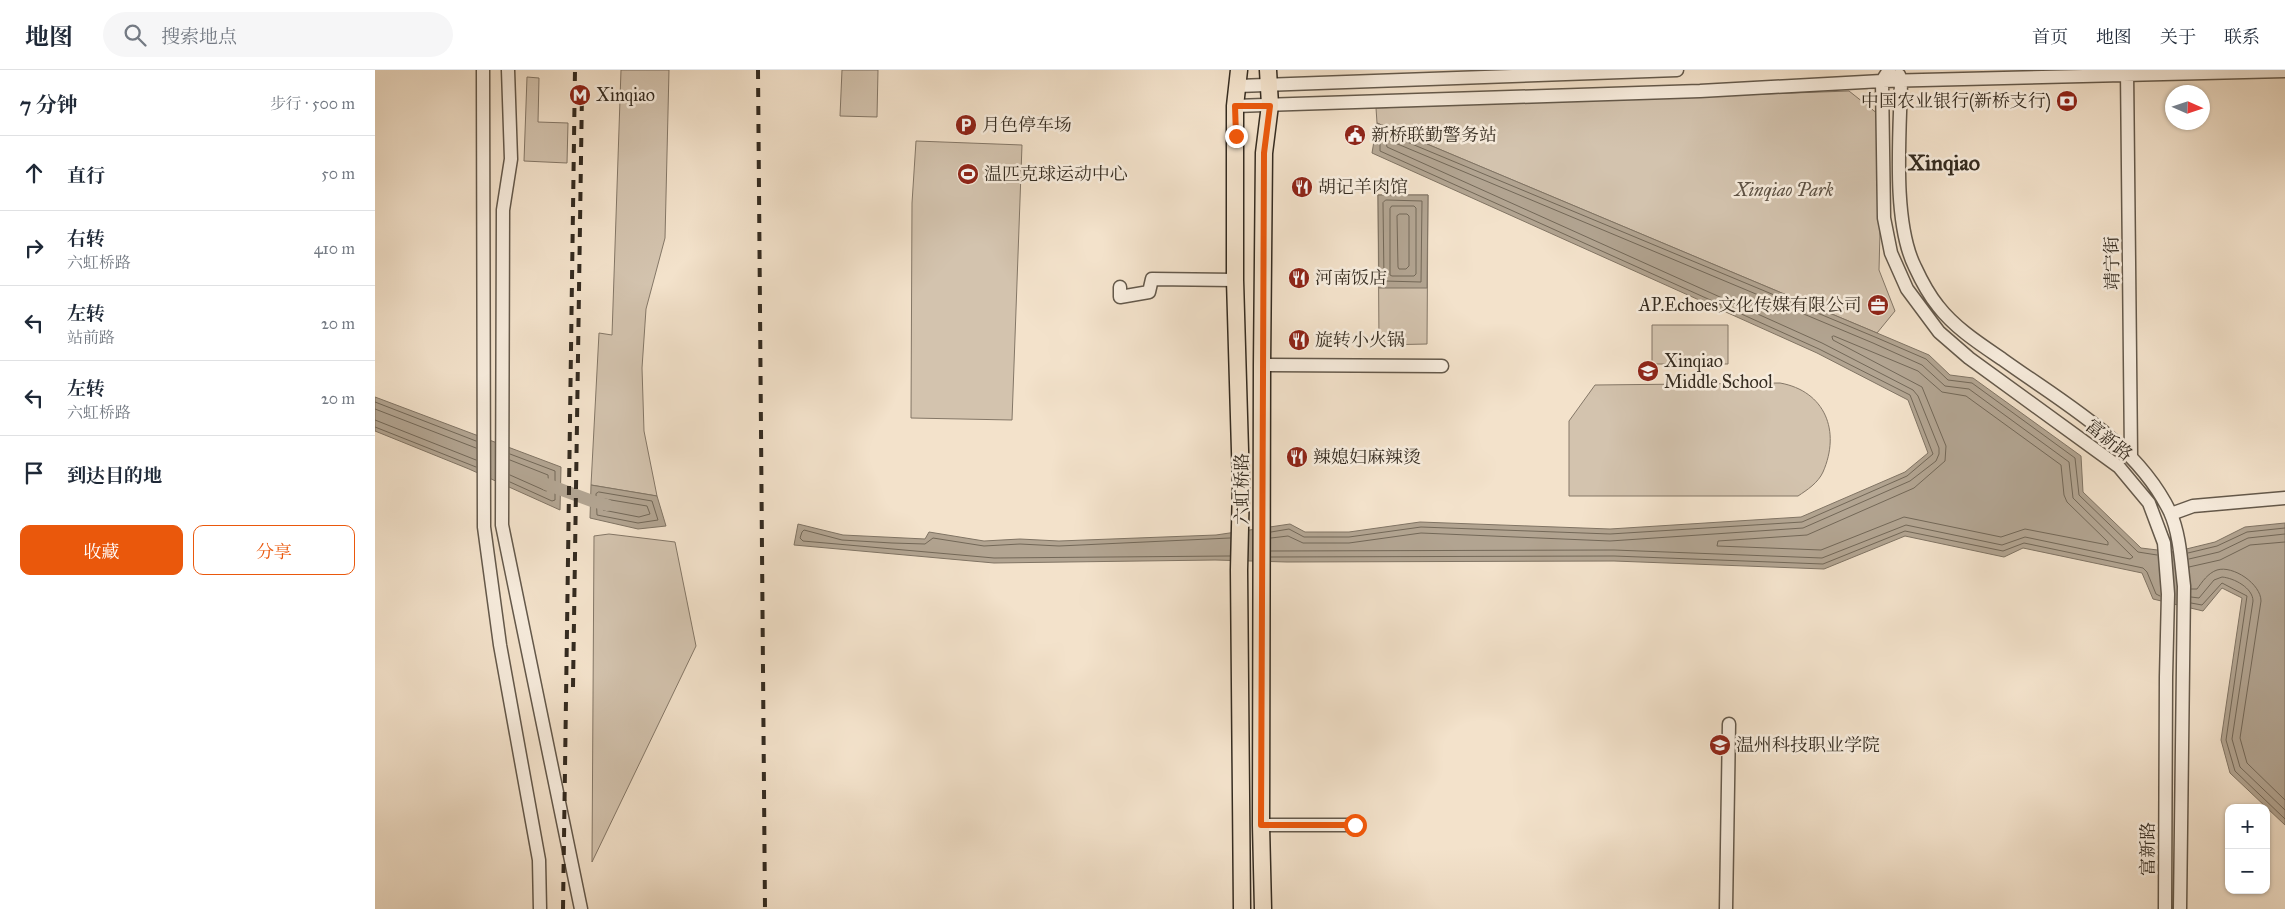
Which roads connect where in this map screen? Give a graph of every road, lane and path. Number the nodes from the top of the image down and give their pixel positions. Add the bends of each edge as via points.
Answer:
1 (483, 70) edge
2 (508, 70) edge
3 (1677, 70) edge
4 (2285, 71) edge
5 (2127, 72) edge
6 (1886, 75) edge
7 (1899, 75) edge
8 (1269, 77) edge
9 (1239, 78) edge
10 (1235, 106) junction
11 (1270, 106) junction
12 (1235, 280) junction
13 (1120, 287) dead end
14 (1262, 365) junction
15 (1442, 366) dead end
16 (2131, 455) junction
17 (2285, 498) edge
18 (2171, 514) junction
19 (1729, 724) dead end
20 (1261, 825) junction
21 (1355, 825) dead end
22 (540, 909) edge
23 (581, 909) edge
24 (1242, 909) edge
25 (1263, 909) edge
26 (1726, 909) edge
27 (2165, 909) edge
28 (2181, 909) edge

1 - 22 street via 484,527 500,645 539,860
2 - 23 street via 511,159 503,210 502,525
3 - 8 street
4 - 5 street
5 - 7 street
5 - 16 street, 靖宁街
6 - 7 street
6 - 11 street via 1700,91
6 - 27 street, 富新路 via 1884,218 1891,253 1907,289 1939,332 1969,358 2119,467 2149,503 2164,543 2167,581
7 - 16 street, 富新路 via 1901,220 1914,266 1938,307 1971,338 2099,428
8 - 9 street
8 - 11 main road, 六虹桥路
9 - 10 main road, 六虹桥路
10 - 11 street
10 - 12 main road, 六虹桥路
11 - 14 main road, 六虹桥路 via 1264,153
12 - 13 street via 1152,279 1149,292 1120,297
12 - 24 main road, 六虹桥路
14 - 15 street
14 - 20 main road, 六虹桥路
16 - 18 street, 富新路 via 2154,482
17 - 18 street via 2193,506
18 - 28 street, 富新路 via 2180,548 2184,586
19 - 26 street
20 - 21 street
20 - 25 main road, 六虹桥路

